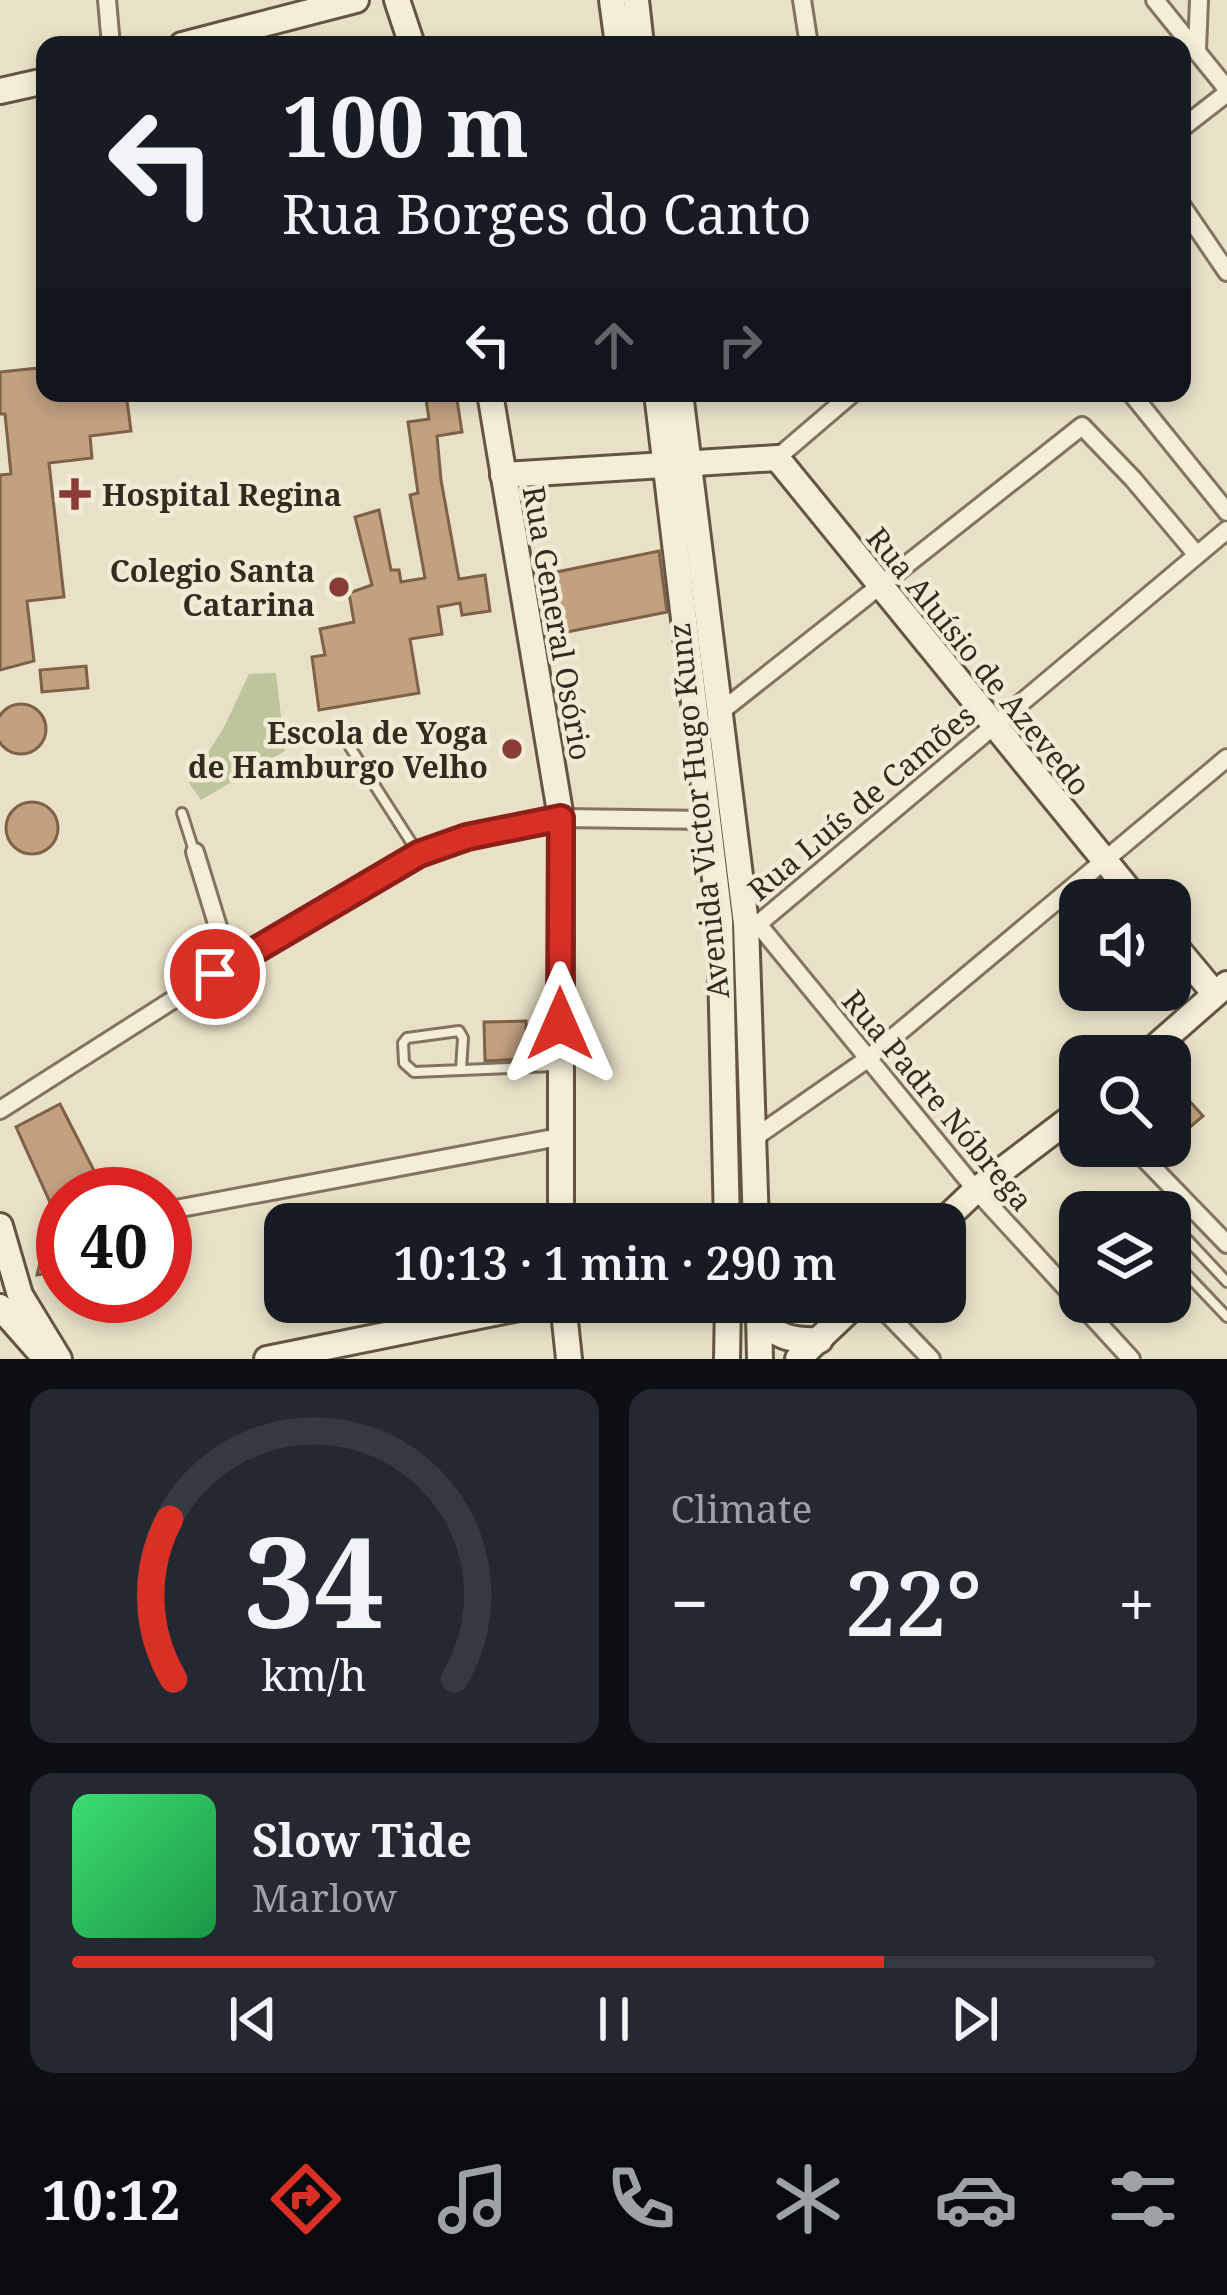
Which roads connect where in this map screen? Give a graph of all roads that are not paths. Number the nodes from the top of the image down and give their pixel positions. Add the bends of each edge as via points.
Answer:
1 (107, 0) edge
2 (356, 0) edge
3 (397, 0) edge
4 (612, 0) edge
5 (636, 0) edge
6 (802, 0) edge
7 (1155, 0) edge
8 (1199, 0) edge
9 (110, 36) edge
10 (217, 36) edge
11 (409, 36) edge
12 (617, 36) edge
13 (640, 36) edge
14 (808, 36) edge
15 (1185, 36) edge
16 (1191, 43) edge
17 (1197, 50) junction
18 (36, 83) edge
19 (0, 91) edge
20 (1227, 91) edge
21 (1191, 121) edge
22 (1191, 219) edge
23 (1227, 272) edge
24 (491, 402) edge
25 (658, 402) edge
26 (681, 402) edge
27 (842, 402) edge
28 (1138, 402) edge
29 (777, 458) junction
30 (689, 463) junction
31 (663, 464) junction
32 (503, 475) junction
33 (1227, 512) edge
34 (1227, 530) edge
35 (1197, 555) junction
36 (878, 585) junction
37 (719, 713) junction
38 (994, 727) junction
39 (350, 747) dead end
40 (1227, 758) edge
41 (182, 813) dead end
42 (561, 818) junction
43 (710, 820) junction
44 (194, 852) joint
45 (419, 854) junction
46 (1105, 862) junction
47 (1119, 879) edge
48 (752, 924) junction
49 (1191, 960) edge
50 (230, 966) junction
51 (1221, 989) edge
52 (1168, 1035) edge
53 (866, 1060) junction
54 (560, 1065) junction
55 (461, 1070) junction
56 (0, 1110) edge
57 (1059, 1127) edge
58 (559, 1137) junction
59 (754, 1138) junction
60 (1153, 1167) edge
61 (976, 1190) junction
62 (561, 1203) edge
63 (727, 1203) edge
64 (756, 1203) edge
65 (962, 1203) edge
66 (192, 1206) edge
67 (0, 1226) edge
68 (1224, 1236) edge
69 (1191, 1243) edge
70 (1191, 1279) edge
71 (1227, 1282) edge
72 (0, 1307) edge
73 (1227, 1317) edge
74 (444, 1323) edge
75 (565, 1323) edge
76 (728, 1323) edge
77 (759, 1323) edge
78 (767, 1323) edge
79 (837, 1323) edge
80 (896, 1323) edge
81 (820, 1340) junction
82 (46, 1359) edge
83 (59, 1359) edge
84 (267, 1359) edge
85 (569, 1359) edge
86 (728, 1359) edge
87 (760, 1359) edge
88 (798, 1359) edge
89 (931, 1359) edge
90 (1131, 1359) edge

1 - 9 street
2 - 10 street
3 - 11 street
4 - 12 street
5 - 13 street
6 - 14 street
7 - 15 street
8 - 17 street
16 - 17 street
17 - 20 street
18 - 19 street
20 - 21 street
22 - 23 street
24 - 32 street, Rua General Osório
25 - 31 street, Avenida Victor Hugo Kunz
26 - 30 street, Avenida Victor Hugo Kunz
27 - 29 street
28 - 33 street
29 - 30 street
29 - 36 street, Rua Aluísio de Azevedo
30 - 31 street
30 - 37 street, Avenida Victor Hugo Kunz
31 - 32 street
31 - 43 street, Avenida Victor Hugo Kunz
32 - 42 street, Rua General Osório
34 - 35 street, Rua Luís de Camões
35 - 36 street via 1082,426
35 - 38 street, Rua Luís de Camões
36 - 37 street
36 - 38 street, Rua Aluísio de Azevedo
37 - 48 street, Avenida Victor Hugo Kunz
38 - 46 street, Rua Aluísio de Azevedo
38 - 48 street, Rua Luís de Camões
39 - 45 lane
40 - 46 street
41 - 44 lane
42 - 43 street
42 - 45 street
42 - 54 street, Rua General Osório
43 - 63 street, Avenida Victor Hugo Kunz
44 - 50 street
45 - 50 street
46 - 47 street, Rua Aluísio de Azevedo
46 - 53 street
48 - 53 street, Rua Padre Nóbrega
48 - 59 street, Avenida Victor Hugo Kunz
49 - 51 street
50 - 56 street
51 - 52 street
53 - 59 street
53 - 61 street, Rua Padre Nóbrega
54 - 55 lane
54 - 58 street, Rua General Osório
55 - 55 lane via 460,1031 403,1043 413,1072
57 - 61 street
58 - 62 street, Rua General Osório
58 - 66 street
59 - 64 street, Avenida Victor Hugo Kunz
60 - 68 street
61 - 65 street
61 - 90 street, Rua Padre Nóbrega
67 - 83 street via 20,1295
69 - 71 lane
70 - 73 lane
72 - 82 street
74 - 84 street
75 - 85 street
76 - 86 street
77 - 87 street
78 - 81 street via 792,1341
79 - 81 street
80 - 89 street
81 - 88 street

